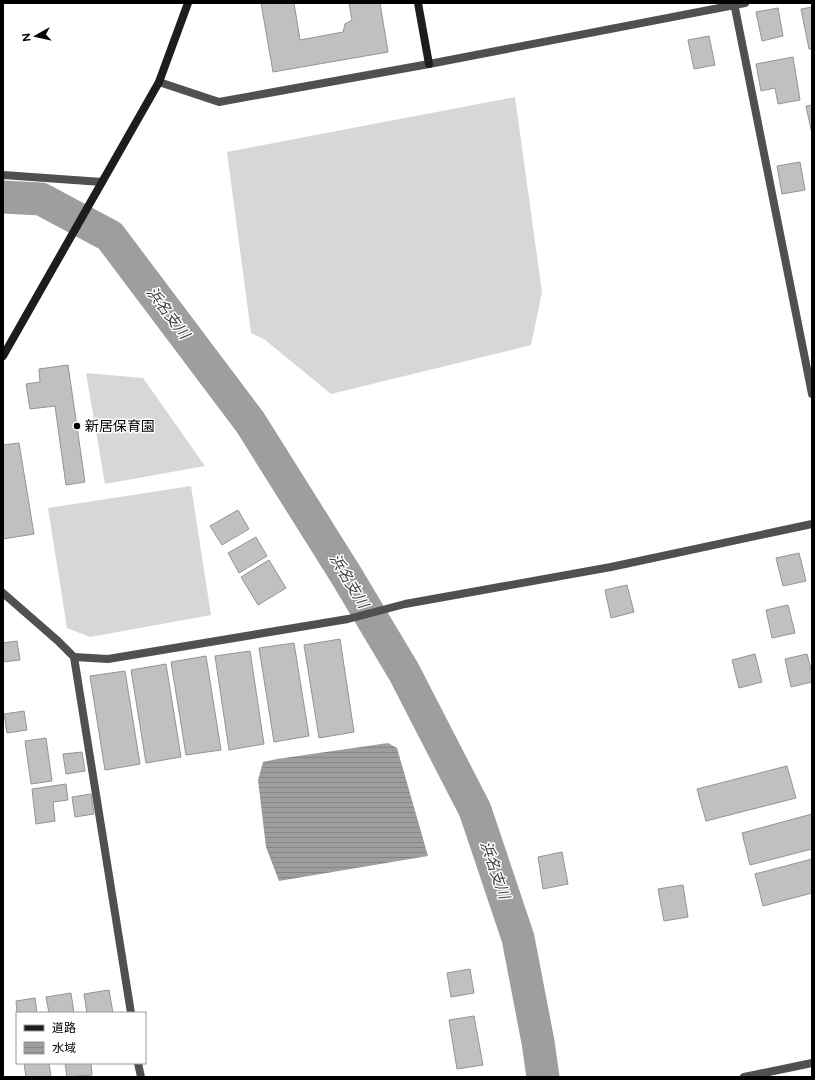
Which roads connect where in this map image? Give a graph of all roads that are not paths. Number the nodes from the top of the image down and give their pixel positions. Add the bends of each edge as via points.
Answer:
1 (188, 3) edge
2 (418, 3) edge
3 (745, 3) edge
4 (734, 4) edge
5 (430, 64) junction
6 (159, 82) junction
7 (3, 174) edge
8 (102, 182) junction
9 (3, 356) edge
10 (812, 394) edge
11 (812, 524) edge
12 (3, 593) edge
13 (74, 657) junction
14 (131, 1012) edge
15 (812, 1063) edge
16 (138, 1064) edge
17 (141, 1077) edge
18 (744, 1077) edge

1 - 6 street
2 - 5 street
3 - 4 street
4 - 5 street
4 - 10 street
5 - 6 street via 219,102
6 - 8 street
7 - 8 street
8 - 9 street
11 - 13 street via 611,567 405,604 348,619 108,659
12 - 13 street
13 - 14 street
15 - 18 street
16 - 17 street

